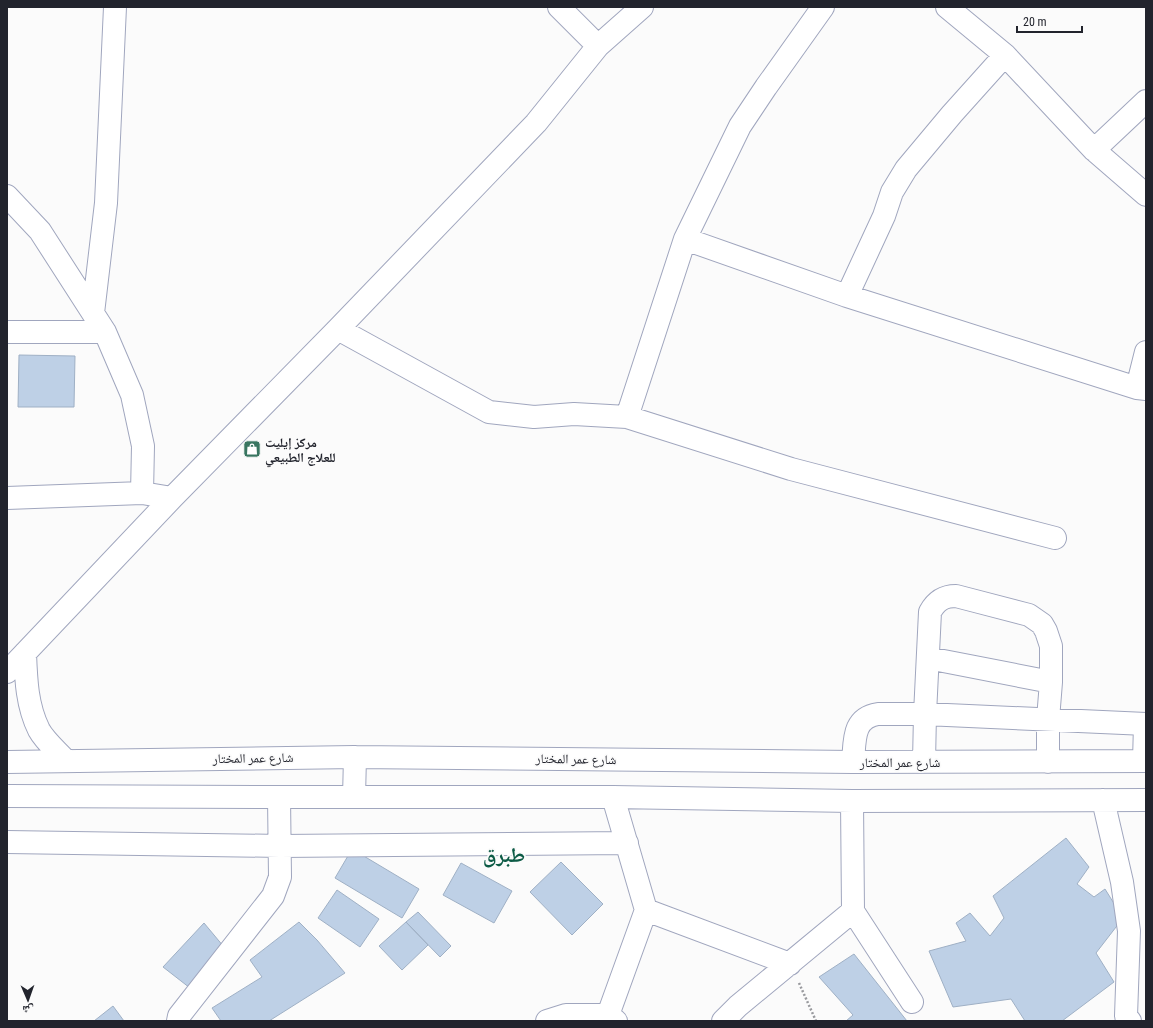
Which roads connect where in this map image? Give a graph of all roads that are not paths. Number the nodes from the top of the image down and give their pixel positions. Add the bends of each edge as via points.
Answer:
1 (115, 7) edge
2 (559, 7) edge
3 (642, 7) edge
4 (823, 7) edge
5 (947, 7) edge
6 (598, 46) junction
7 (1005, 55) junction
8 (1146, 101) edge
9 (1094, 150) junction
10 (1146, 194) edge
11 (7, 196) edge
12 (685, 239) junction
13 (848, 296) junction
14 (92, 313) junction
15 (338, 329) junction
16 (7, 332) edge
17 (105, 332) junction
18 (1146, 352) edge
19 (1142, 388) edge
20 (627, 417) junction
21 (142, 493) junction
22 (7, 498) edge
23 (172, 498) junction
24 (1055, 538) dead end
25 (25, 653) junction
26 (928, 658) junction
27 (7, 672) edge
28 (1051, 682) junction
29 (925, 714) junction
30 (1048, 719) junction
31 (1146, 724) edge
32 (356, 757) junction
33 (66, 761) junction
34 (1145, 761) edge
35 (7, 762) edge
36 (853, 762) junction
37 (924, 762) junction
38 (1048, 762) junction
39 (7, 796) edge
40 (613, 796) junction
41 (279, 797) junction
42 (354, 797) junction
43 (1146, 800) edge
44 (852, 802) junction
45 (1104, 806) junction
46 (1146, 813) edge
47 (7, 842) edge
48 (627, 843) junction
49 (280, 846) junction
50 (646, 910) junction
51 (853, 911) junction
52 (790, 964) junction
53 (912, 1002) dead end
54 (612, 1018) edge
55 (1124, 1019) edge
56 (178, 1021) edge
57 (547, 1021) edge
58 (723, 1021) edge

1 - 14 street via 106,203
2 - 6 street
3 - 6 street
4 - 12 street via 740,126
5 - 7 street
6 - 15 street via 536,123
7 - 9 street
7 - 13 street via 906,169 892,192
8 - 9 street
9 - 10 street
11 - 14 street via 40,231
12 - 13 street
12 - 20 street
13 - 19 street
14 - 17 street
15 - 20 street via 489,412 534,417 574,414
15 - 23 street
16 - 17 street
17 - 21 street via 132,395 143,446
18 - 19 street
20 - 24 street via 791,470
21 - 22 street
21 - 23 street
23 - 25 street
25 - 27 street
25 - 33 street via 26,686 40,731
26 - 28 street
26 - 28 street via 930,612 940,599 956,596 1029,615 1042,624 1050,638
26 - 29 street
28 - 30 street
29 - 30 street
29 - 36 street via 878,714 865,718 857,728
29 - 37 street
30 - 31 street
30 - 38 street
31 - 34 street
32 - 33 street, شارع عمر المختار
32 - 36 street, شارع عمر المختار
32 - 42 street
33 - 35 street, شارع عمر المختار
34 - 38 street, شارع عمر المختار
36 - 37 street, شارع عمر المختار
37 - 38 street, شارع عمر المختار
39 - 41 street
40 - 42 street
40 - 44 street
40 - 48 street
41 - 42 street
41 - 49 street
43 - 45 street
44 - 45 street
44 - 51 street
45 - 46 street
45 - 55 street via 1122,882 1129,931
47 - 49 street
48 - 49 street
48 - 50 street
49 - 56 street via 280,877 273,896 179,1016
50 - 52 street
50 - 54 street
51 - 52 street
51 - 53 street
52 - 58 street
54 - 57 street via 566,1015

